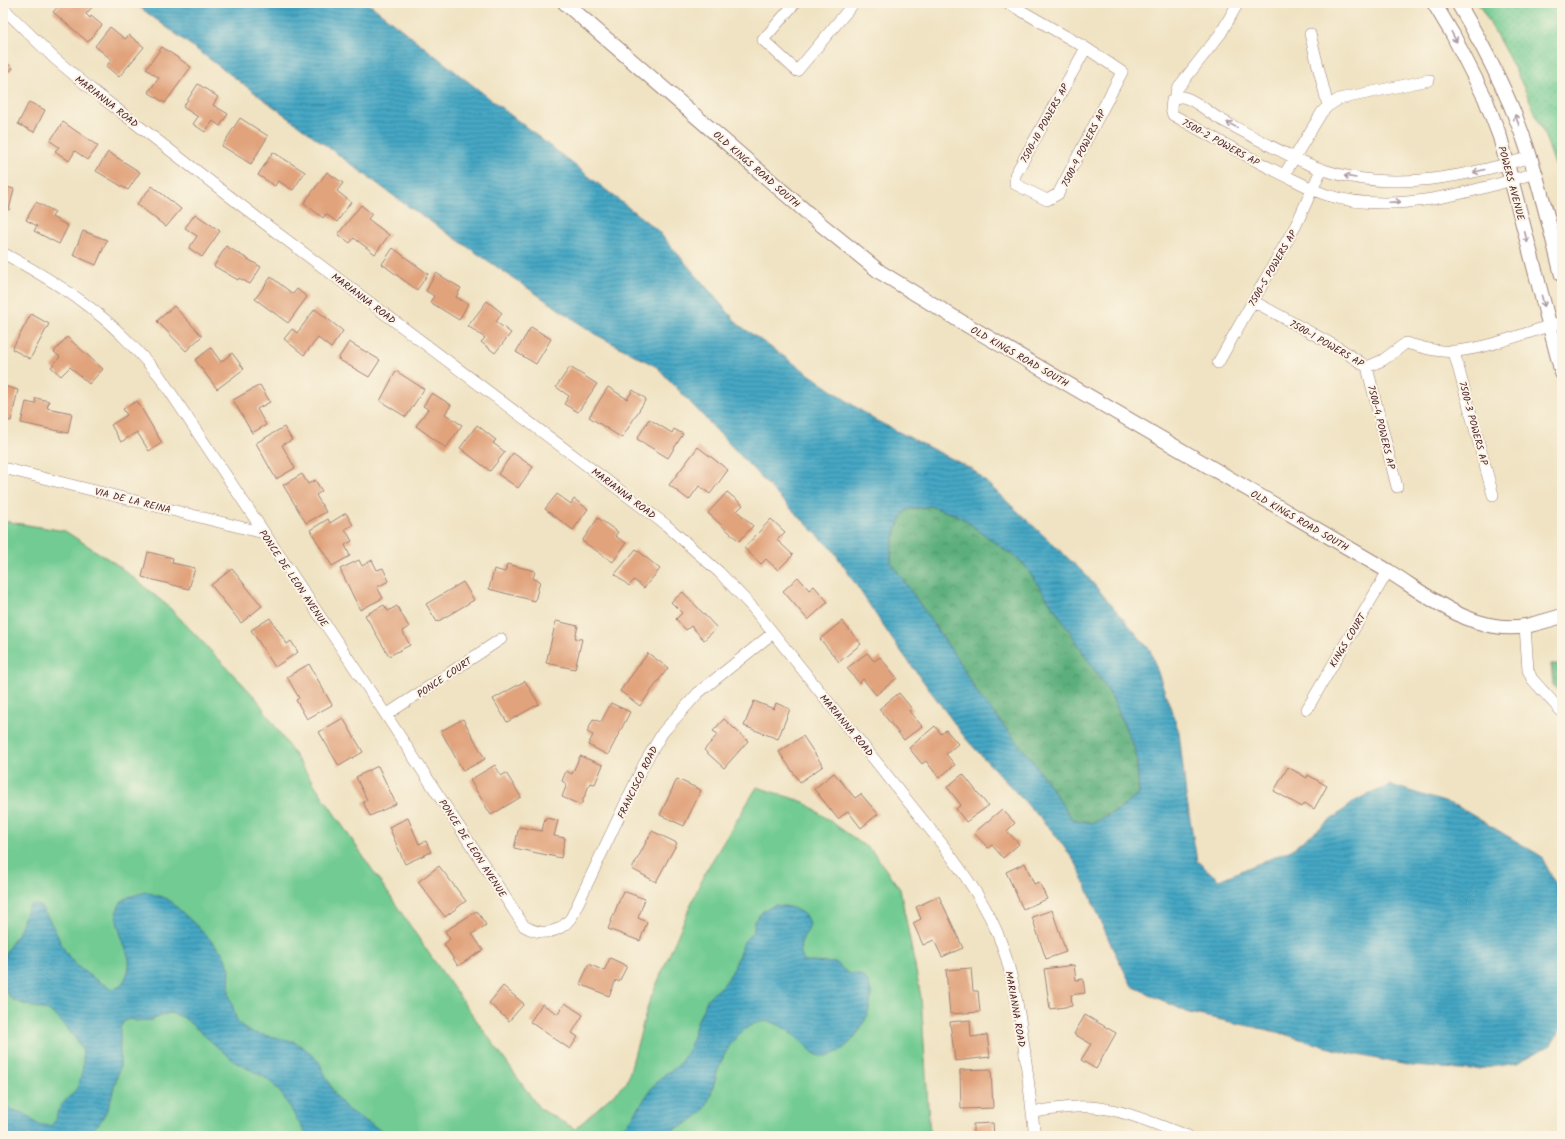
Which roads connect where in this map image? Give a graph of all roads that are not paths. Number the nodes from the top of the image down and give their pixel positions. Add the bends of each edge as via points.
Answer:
1 (565, 3) edge
2 (795, 3) edge
3 (854, 3) edge
4 (1008, 3) edge
5 (1238, 3) edge
6 (1434, 3) edge
7 (1458, 3) edge
8 (3, 8) edge
9 (1310, 34) dead end
10 (1086, 48) junction
11 (1429, 80) dead end
12 (1175, 98) junction
13 (1328, 106) junction
14 (1530, 157) junction
15 (1295, 158) junction
16 (1506, 164) junction
17 (1321, 170) junction
18 (1535, 173) junction
19 (1284, 176) junction
20 (1511, 180) junction
21 (1312, 189) junction
22 (1029, 192) joint
23 (3, 254) edge
24 (1562, 275) edge
25 (1253, 301) junction
26 (1556, 324) edge
27 (1454, 352) junction
28 (1218, 363) dead end
29 (1367, 367) junction
30 (1562, 373) edge
31 (3, 468) edge
32 (1397, 487) dead end
33 (1493, 495) dead end
34 (264, 533) junction
35 (1388, 571) junction
36 (1562, 616) edge
37 (1525, 626) junction
38 (773, 633) junction
39 (501, 639) dead end
40 (1307, 709) dead end
41 (1562, 712) edge
42 (386, 716) junction
43 (548, 933) joint
44 (1032, 1112) junction
45 (1035, 1136) edge
46 (1188, 1136) edge

1 - 35 street, OLD KINGS ROAD SOUTH via 818,222 880,272
2 - 3 street via 763,40 797,71
4 - 10 street
5 - 12 street via 1221,33 1177,88
6 -> 16 street, POWERS AVENUE via 1485,98 1500,137
14 -> 7 street via 1496,71
8 - 38 street, MARIANNA ROAD via 54,58 91,89 271,228 666,525 719,572
9 - 13 street
10 - 22 street, 7500-10 POWERS AP via 1015,176 1015,184
10 - 22 street, 7500-9 POWERS AP via 1122,72 1058,194 1048,200
11 - 13 street via 1339,100
15 -> 12 street, 7500-2 POWERS AP via 1218,118 1186,98
12 - 19 street, 7500-2 POWERS AP via 1171,104 1173,115
13 - 15 street
14 - 16 street, 7500-2 POWERS AP
14 - 18 street
15 - 17 street, 7500-2 POWERS AP
15 - 19 street
16 -> 17 street, 7500-2 POWERS AP via 1473,173 1394,181 1372,181
16 - 20 street, POWERS AVENUE
17 - 21 street, 7500-5 POWERS AP
18 - 20 street, 7500-2 POWERS AP
18 - 24 street
19 - 21 street, 7500-2 POWERS AP
21 -> 20 street, 7500-2 POWERS AP via 1337,198 1370,203 1402,202 1462,193
20 -> 26 street, POWERS AVENUE
21 - 25 street, 7500-5 POWERS AP via 1296,225
23 - 34 street, PONCE DE LEON AVENUE via 70,293 99,314 159,375
25 - 28 street, 7500-5 POWERS AP
25 - 29 street, 7500-1 POWERS AP via 1339,348
26 - 27 street, 7500-1 POWERS AP
26 - 30 street, POWERS AVENUE
27 - 29 street, 7500-1 POWERS AP via 1406,343 1383,360
27 - 33 street, 7500-3 POWERS AP
29 - 32 street, 7500-4 POWERS AP
31 - 34 street, VIA DE LA REINA
34 - 42 street, PONCE DE LEON AVENUE
35 - 37 street, OLD KINGS ROAD SOUTH via 1474,622 1498,627
35 - 40 street, KINGS COURT
36 - 37 street, OLD KINGS ROAD SOUTH
37 - 41 street via 1528,670
38 - 43 street, FRANCISCO ROAD via 698,694 663,732 644,764 571,918 566,924
38 - 44 street, MARIANNA ROAD via 963,871 985,907 1010,969 1019,1014
39 - 42 street, PONCE COURT
42 - 43 street, PONCE DE LEON AVENUE via 524,926 532,931
44 - 45 street, MARIANNA ROAD
44 - 46 street via 1070,1107 1114,1110

